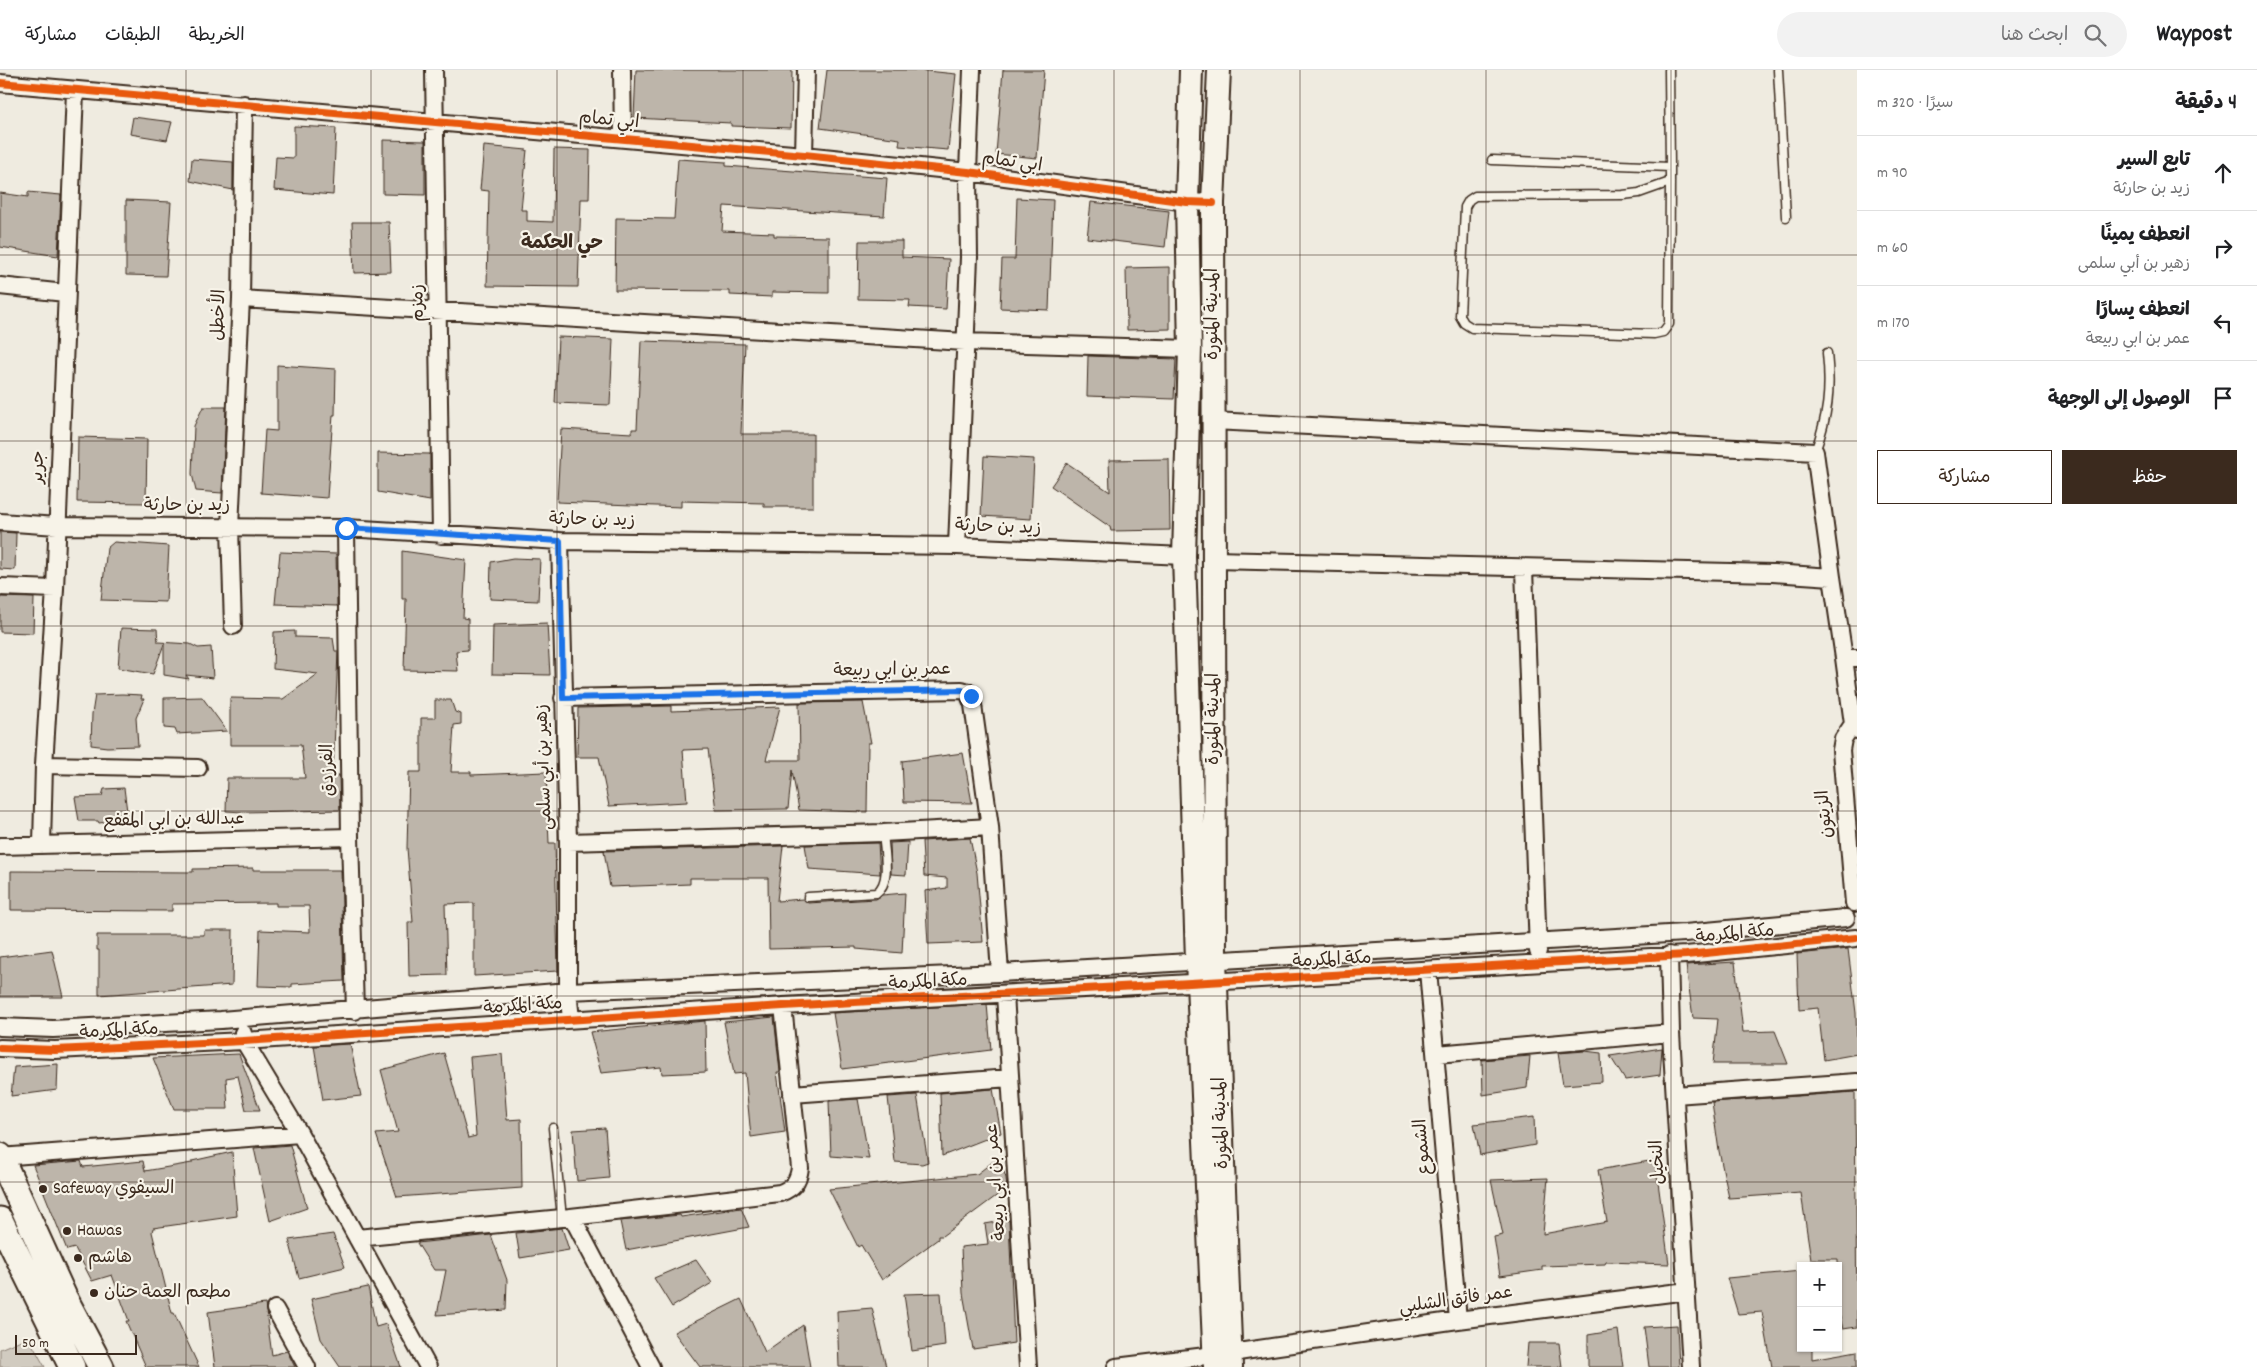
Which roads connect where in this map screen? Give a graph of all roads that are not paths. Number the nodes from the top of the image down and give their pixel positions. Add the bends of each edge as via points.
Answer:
1 (434, 70) edge
2 (622, 70) edge
3 (806, 70) edge
4 (972, 70) edge
5 (1191, 70) edge
6 (1219, 70) edge
7 (1669, 70) edge
8 (1778, 70) edge
9 (0, 83) edge
10 (75, 91) junction
11 (244, 104) junction
12 (434, 122) junction
13 (623, 137) junction
14 (804, 155) junction
15 (1492, 160) dead end
16 (1670, 167) junction
17 (968, 172) junction
18 (1670, 182) junction
19 (1187, 202) junction
20 (1213, 203) junction
21 (1786, 216) dead end
22 (0, 286) edge
23 (65, 293) junction
24 (241, 299) junction
25 (439, 310) junction
26 (965, 342) junction
27 (1190, 350) junction
28 (1827, 353) dead end
29 (1213, 421) junction
30 (1815, 452) junction
31 (0, 522) edge
32 (57, 526) junction
33 (230, 526) junction
34 (346, 528) junction
35 (441, 535) junction
36 (560, 541) junction
37 (957, 546) junction
38 (1184, 556) junction
39 (1213, 560) junction
40 (1524, 569) junction
41 (1832, 577) junction
42 (0, 587) edge
43 (55, 589) junction
44 (232, 626) dead end
45 (1850, 658) edge
46 (563, 698) junction
47 (1855, 727) edge
48 (44, 765) junction
49 (198, 768) dead end
50 (990, 827) junction
51 (883, 833) junction
52 (350, 837) junction
53 (568, 842) junction
54 (42, 844) junction
55 (0, 846) edge
56 (808, 897) dead end
57 (1856, 902) edge
58 (1846, 918) junction
59 (1857, 938) edge
60 (1538, 941) junction
61 (1669, 955) junction
62 (1539, 963) junction
63 (1428, 970) junction
64 (1206, 971) junction
65 (1000, 973) junction
66 (568, 991) junction
67 (1005, 994) junction
68 (783, 1006) junction
69 (355, 1011) junction
70 (240, 1018) junction
71 (571, 1019) junction
72 (0, 1027) edge
73 (53, 1029) junction
74 (1672, 1032) junction
75 (244, 1041) junction
76 (0, 1048) edge
77 (55, 1050) junction
78 (1437, 1054) junction
79 (1010, 1078) junction
80 (1857, 1082) edge
81 (792, 1094) junction
82 (1675, 1095) junction
83 (553, 1128) dead end
84 (300, 1134) junction
85 (0, 1157) edge
86 (567, 1217) junction
87 (0, 1220) edge
88 (357, 1238) junction
89 (1687, 1291) junction
90 (275, 1309) dead end
91 (1458, 1320) junction
92 (1223, 1360) edge
93 (72, 1367) edge
94 (101, 1367) edge
95 (307, 1367) edge
96 (428, 1367) edge
97 (651, 1367) edge
98 (1028, 1367) edge
99 (1116, 1367) edge
100 (1691, 1367) edge

1 - 12 street, زمزم
2 - 13 street
3 - 14 street
4 - 17 street
5 - 19 main road
6 - 20 main road, المدينة المنورة
7 - 16 lane
8 - 21 lane
9 - 10 street, ابي تمام
10 - 11 street, ابي تمام
10 - 23 street, جرير
11 - 12 street, ابي تمام
11 - 24 street, الأخطل
12 - 13 street, ابي تمام
12 - 25 street, زمزم
13 - 14 street, ابي تمام
14 - 17 street, ابي تمام
15 - 16 lane
16 - 18 lane
17 - 19 street, ابي تمام
17 - 26 street
18 - 18 lane via 1623,195 1475,196 1468,200 1465,207 1460,316 1464,324 1472,328 1663,332 1669,324
19 - 20 street, ابي تمام
19 - 27 main road
20 - 29 main road, المدينة المنورة
22 - 23 street
23 - 32 street, جرير
24 - 25 street
24 - 33 street, الأخطل
25 - 26 street
25 - 35 street, زمزم
26 - 27 street
26 - 37 street
27 - 38 main road
28 - 30 lane via 1829,402
29 - 30 street
29 - 39 main road, المدينة المنورة
30 - 41 street
31 - 32 street, زيد بن حارثة
32 - 33 street, زيد بن حارثة
32 - 43 street, جرير
33 - 34 street, زيد بن حارثة
33 - 44 street, الأخطل
34 - 35 street, زيد بن حارثة
34 - 52 street, الفرزدق
35 - 36 street, زيد بن حارثة
36 - 37 street, زيد بن حارثة
36 - 46 street, زهير بن أبي سلمى
37 - 38 street, زيد بن حارثة
38 - 64 main road
39 - 40 street
39 - 64 main road, المدينة المنورة
40 - 41 street
40 - 60 street
41 - 45 street
42 - 43 street
43 - 48 street, جرير
45 - 47 street
46 - 50 street, عمر بن ابي ربيعة via 962,690 971,696 973,705
46 - 53 street, زهير بن أبي سلمى
47 - 57 street, الزيتون via 1843,739 1841,750
48 - 49 street
48 - 54 street, جرير
50 - 51 street
50 - 65 street, عمر بن ابي ربيعة
51 - 53 street
51 - 56 lane via 885,882 881,890 876,893
52 - 54 street, عبدالله بن ابي المقفع
52 - 69 street, الفرزدق
53 - 66 street, زهير بن أبي سلمى
54 - 55 street, عبدالله بن ابي المقفع
57 - 58 street
58 - 59 street via 1848,930
58 - 60 street, مكة المكرمة via 1684,933
59 - 61 street, مكة المكرمة
60 - 62 street
60 - 64 street, مكة المكرمة
61 - 62 street, مكة المكرمة
61 - 74 street, النخيل
62 - 63 street, مكة المكرمة
63 - 64 street, مكة المكرمة
63 - 78 street, الشموع
64 - 65 street, مكة المكرمة
64 - 67 street, مكة المكرمة
64 - 92 main road
65 - 66 street, مكة المكرمة
66 - 69 street, مكة المكرمة
66 - 71 street, زهير بن أبي سلمى
67 - 68 street, مكة المكرمة
67 - 79 street, عمر بن ابي ربيعة
68 - 71 street, مكة المكرمة
68 - 81 street
69 - 70 street, مكة المكرمة
70 - 73 street, مكة المكرمة
70 - 75 street
71 - 75 street, مكة المكرمة
72 - 73 street, مكة المكرمة
73 - 77 street
74 - 78 street
74 - 82 street, النخيل
75 - 77 street, مكة المكرمة
75 - 84 street
76 - 77 street, مكة المكرمة
78 - 91 street, الشموع
79 - 81 street
79 - 98 street, عمر بن ابي ربيعة
80 - 82 street
81 - 86 street via 800,1168 798,1180 791,1188 780,1193
82 - 89 street, النخيل
83 - 86 lane
84 - 85 street
84 - 88 street
85 - 94 main road via 64,1297
86 - 88 street
86 - 97 street
87 - 93 main road
88 - 96 street
89 - 91 street, عمر فائق الشلبي
89 - 100 street, النخيل
90 - 95 street
91 - 92 street, عمر فائق الشلبي
92 - 99 street, عمر فائق الشلبي

